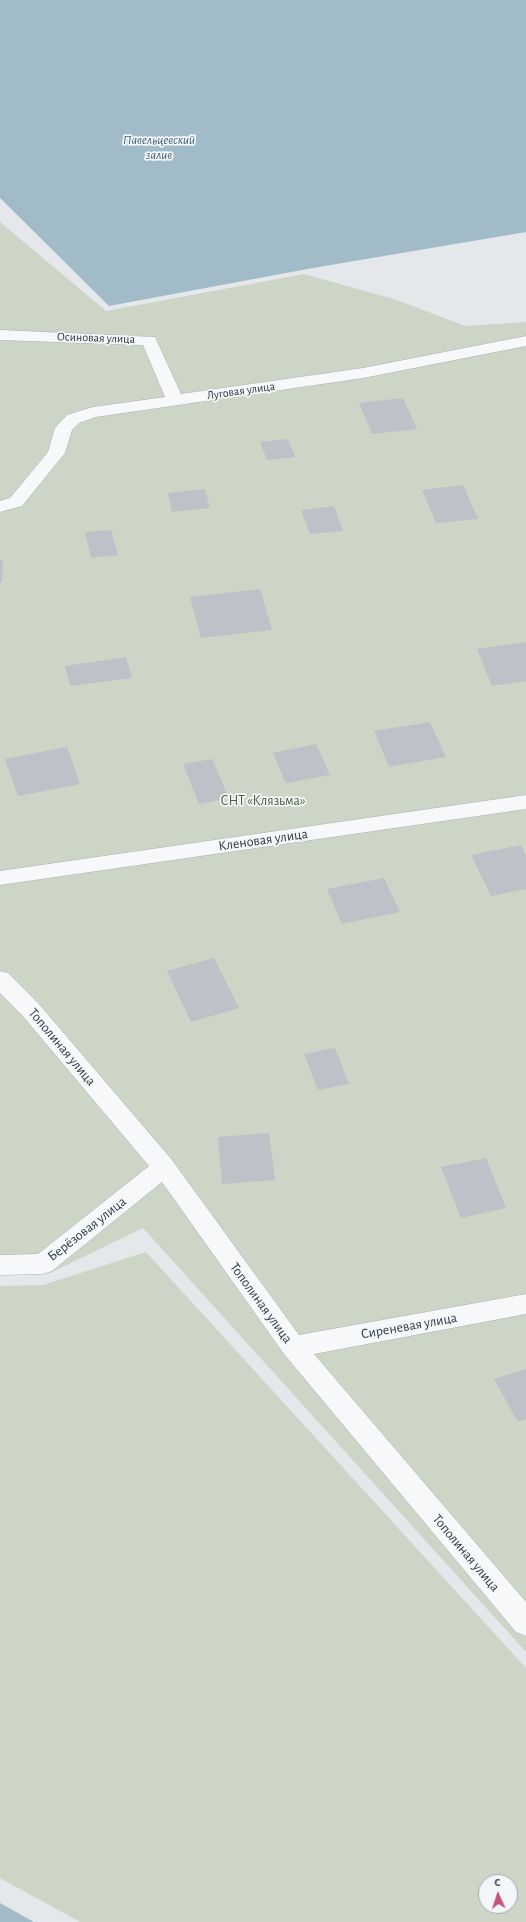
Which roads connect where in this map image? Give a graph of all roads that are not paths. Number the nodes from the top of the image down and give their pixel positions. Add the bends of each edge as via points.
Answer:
1 (0, 335) edge
2 (526, 341) edge
3 (175, 401) junction
4 (0, 507) edge
5 (526, 802) edge
6 (0, 878) edge
7 (0, 979) edge
8 (164, 1168) junction
9 (0, 1265) edge
10 (526, 1304) edge
11 (293, 1347) junction
12 (526, 1623) edge

1 - 3 lane, Осиновая улица via 149,340
2 - 3 lane, Луговая улица via 363,373
3 - 4 lane, Луговая улица via 93,412 73,419 64,428 56,453 16,502
5 - 6 lane, Кленовая улица
7 - 8 lane, Тополиная улица via 30,1009
8 - 9 lane, Берёзовая улица via 42,1264
8 - 11 lane, Тополиная улица
10 - 11 lane, Сиреневая улица
11 - 12 lane, Тополиная улица

